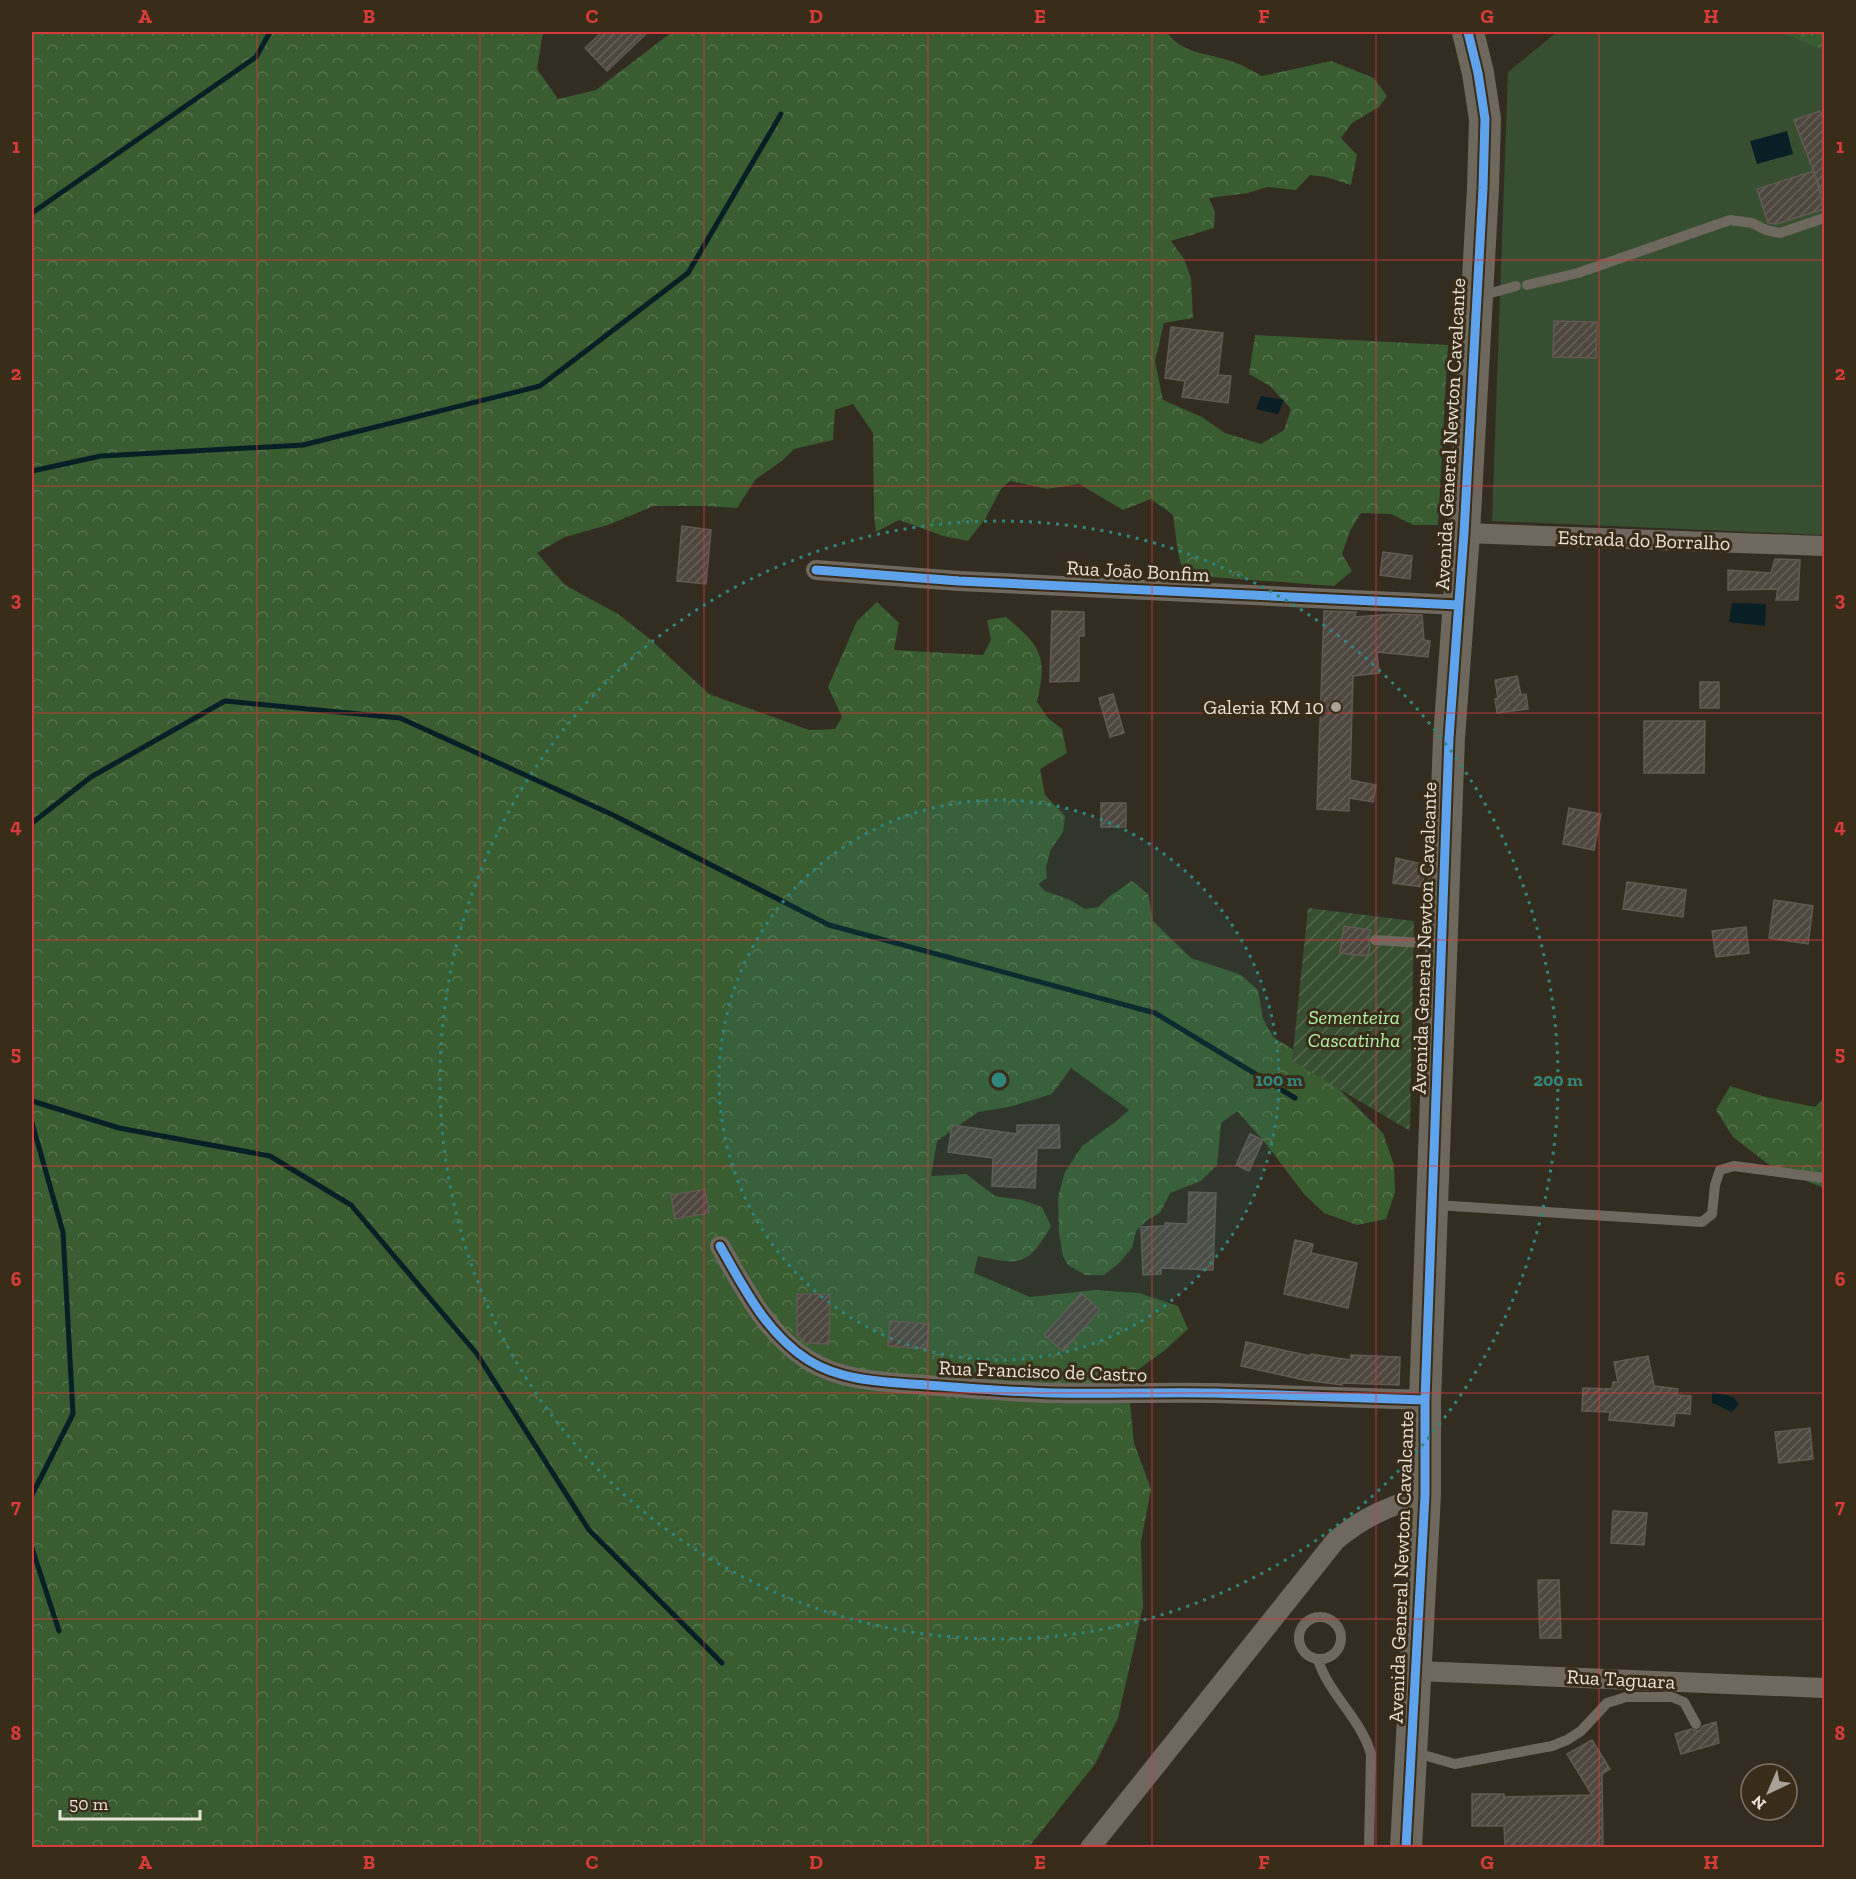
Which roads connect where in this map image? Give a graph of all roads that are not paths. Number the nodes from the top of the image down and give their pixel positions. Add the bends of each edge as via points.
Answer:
1 (1468, 32) edge
2 (1824, 218) edge
3 (1477, 297) junction
4 (1464, 532) junction
5 (1824, 546) edge
6 (816, 570) dead end
7 (1458, 605) junction
8 (1375, 940) dead end
9 (1442, 944) junction
10 (1824, 1178) edge
11 (1432, 1205) junction
12 (720, 1246) dead end
13 (1425, 1400) junction
14 (1425, 1496) junction
15 (1318, 1660) junction
16 (1417, 1671) junction
17 (1824, 1688) edge
18 (1696, 1724) dead end
19 (1412, 1752) junction
20 (1090, 1848) edge
21 (1369, 1848) edge
22 (1406, 1848) edge

1 - 3 main road, Avenida General Newton Cavalcante via 1485,119
2 - 3 lane via 1780,233 1730,220 1578,273
3 - 4 main road, Avenida General Newton Cavalcante
4 - 5 street, Estrada do Borralho
4 - 7 main road, Avenida General Newton Cavalcante
6 - 7 street, Rua João Bonfim via 959,581
7 - 9 main road, Avenida General Newton Cavalcante
8 - 9 lane
9 - 11 main road, Avenida General Newton Cavalcante
10 - 11 lane via 1734,1166 1720,1170 1712,1214 1702,1222
11 - 13 main road, Avenida General Newton Cavalcante
12 - 13 street, Rua Francisco de Castro via 750,1298 784,1341 808,1360 845,1376 1040,1392
13 - 14 main road, Avenida General Newton Cavalcante
14 - 16 main road, Avenida General Newton Cavalcante
14 - 20 street via 1372,1514 1336,1540
15 - 15 lane via 1332,1656 1341,1644 1339,1629 1329,1618 1321,1616 1307,1620 1298,1640 1304,1653
15 - 21 lane via 1323,1677 1356,1720 1371,1754
16 - 17 street, Rua Taguara
16 - 19 main road, Avenida General Newton Cavalcante
18 - 19 lane via 1684,1702 1672,1697 1626,1697 1607,1703 1581,1731 1552,1746 1455,1764
19 - 22 main road, Avenida General Newton Cavalcante

